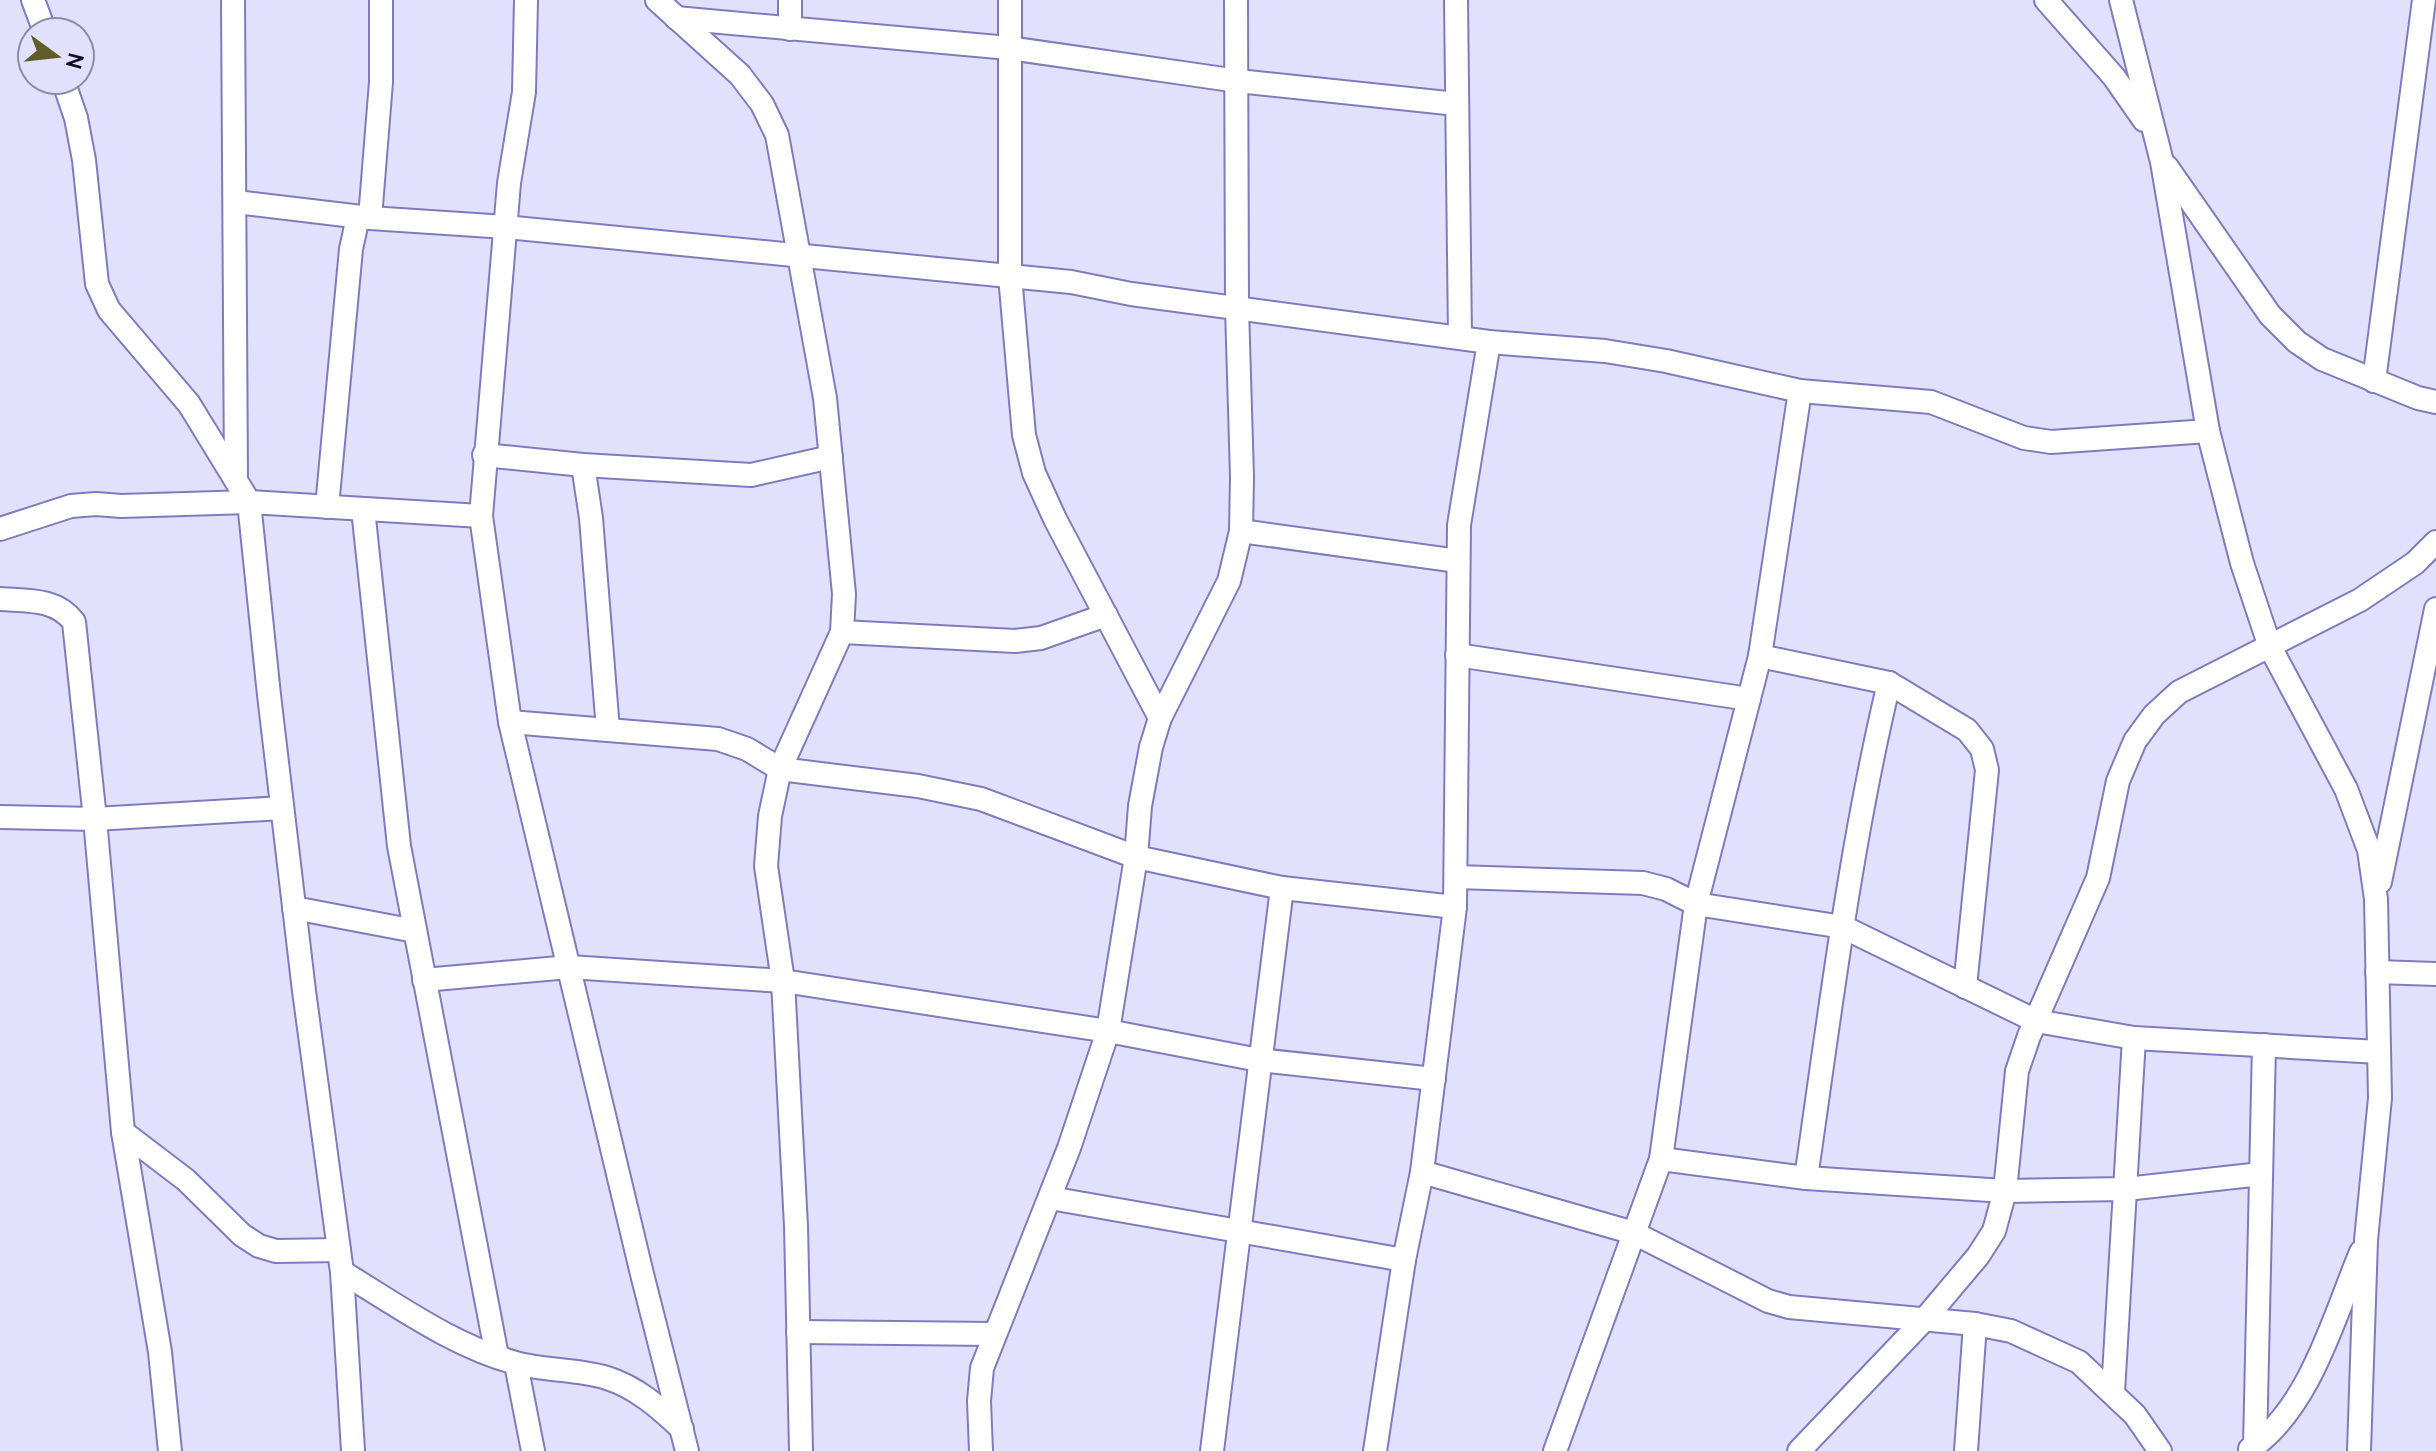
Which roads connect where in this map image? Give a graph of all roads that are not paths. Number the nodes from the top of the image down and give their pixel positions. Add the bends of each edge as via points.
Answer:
1 (233, 0) edge
2 (381, 0) edge
3 (526, 0) edge
4 (657, 0) edge
5 (790, 0) edge
6 (1010, 0) edge
7 (1236, 0) edge
8 (1456, 0) edge
9 (2046, 0) edge
10 (2121, 0) edge
11 (2424, 0) edge
12 (676, 18) junction
13 (790, 29) junction
14 (1009, 48) junction
15 (1238, 81) junction
16 (68, 96) edge
17 (1457, 104) junction
18 (2153, 134) junction
19 (2162, 162) junction
20 (236, 202) junction
21 (364, 218) junction
22 (506, 227) junction
23 (799, 254) junction
24 (1010, 276) junction
25 (1237, 308) junction
26 (1460, 338) junction
27 (1489, 342) junction
28 (2374, 381) junction
29 (1800, 391) junction
30 (2436, 402) edge
31 (2208, 431) junction
32 (484, 455) junction
33 (831, 457) junction
34 (583, 465) junction
35 (236, 480) junction
36 (249, 502) junction
37 (327, 507) junction
38 (363, 509) junction
39 (481, 516) junction
40 (0, 529) edge
41 (1241, 531) junction
42 (2436, 542) edge
43 (1458, 561) junction
44 (0, 599) edge
45 (2436, 609) edge
46 (1106, 615) junction
47 (842, 632) junction
48 (2270, 647) junction
49 (1457, 655) junction
50 (1760, 656) junction
51 (1889, 683) junction
52 (1749, 699) junction
53 (1160, 718) junction
54 (510, 722) junction
55 (608, 730) junction
56 (780, 769) junction
57 (282, 808) junction
58 (0, 817) edge
59 (95, 819) junction
60 (1136, 857) junction
61 (1456, 877) junction
62 (1282, 888) junction
63 (2376, 899) junction
64 (1696, 904) junction
65 (1455, 907) junction
66 (294, 908) junction
67 (1843, 927) junction
68 (415, 931) junction
69 (569, 967) junction
70 (2377, 972) junction
71 (2436, 974) edge
72 (424, 980) junction
73 (783, 981) junction
74 (1965, 987) junction
75 (2036, 1021) junction
76 (1108, 1031) junction
77 (2134, 1038) junction
78 (2264, 1045) junction
79 (2379, 1052) junction
80 (1259, 1060) junction
81 (1434, 1079) junction
82 (123, 1132) junction
83 (1661, 1159) junction
84 (1422, 1172) junction
85 (2261, 1174) junction
86 (1806, 1178) junction
87 (2126, 1189) junction
88 (2005, 1191) junction
89 (1050, 1198) junction
90 (1237, 1232) junction
91 (1634, 1233) junction
92 (2366, 1240) junction
93 (1404, 1260) junction
94 (341, 1261) junction
95 (1924, 1320) junction
96 (1975, 1324) junction
97 (798, 1332) junction
98 (994, 1334) junction
99 (506, 1360) junction
100 (2113, 1392) junction
101 (685, 1441) edge
102 (2251, 1449) edge
103 (170, 1451) edge
104 (353, 1451) edge
105 (533, 1451) edge
106 (801, 1451) edge
107 (981, 1451) edge
108 (1212, 1451) edge
109 (1375, 1451) edge
110 (1555, 1451) edge
111 (1799, 1451) edge
112 (1966, 1451) edge
113 (2160, 1451) edge
114 (2359, 1451) edge

1 - 20 street
2 - 21 street via 381,82
3 - 22 street via 524,92
4 - 12 street
5 - 13 street
6 - 14 street
7 - 15 street
8 - 17 street
9 - 18 street via 2114,77
10 - 18 street
11 - 28 street
12 - 13 street
12 - 23 street via 740,75 762,104 777,135
13 - 14 street
14 - 15 street
14 - 24 street
15 - 17 street
15 - 25 street
16 - 35 street via 84,160 97,284 109,310 170,380
17 - 26 street
18 - 19 street
19 - 28 street via 2270,315 2322,359
19 - 31 street
20 - 21 street
20 - 35 street
21 - 22 street
21 - 37 street via 351,249
22 - 23 street
22 - 32 street
23 - 24 street
23 - 33 street
24 - 25 street
24 - 46 street via 1024,435 1031,460 1055,519
25 - 26 street
25 - 41 street
26 - 27 street
27 - 29 street via 1645,357
27 - 43 street via 1459,525
28 - 30 street
29 - 31 street via 1931,402 2024,438 2051,442
29 - 50 street
31 - 48 street
32 - 34 street
32 - 39 street
33 - 34 street via 751,475
33 - 47 street via 844,594
34 - 55 street
35 - 36 street
36 - 37 street
36 - 40 street via 71,506
36 - 57 street
37 - 38 street
38 - 39 street
38 - 68 street via 399,846
39 - 54 street
41 - 43 street
41 - 53 street via 1229,581
42 - 48 street via 2360,600
43 - 49 street
44 - 59 street via 50,603 74,622
45 - 63 street
46 - 47 street via 1041,638 1015,641
46 - 53 street
47 - 56 street
48 - 63 street via 2346,789 2369,850
48 - 75 street via 2179,692 2135,741 2118,781 2098,878
49 - 52 street
49 - 61 street
50 - 51 street
50 - 52 street
51 - 67 street
51 - 74 street via 1967,730 1982,749 1987,770
52 - 64 street
53 - 60 street via 1140,806
54 - 55 street
54 - 69 street
55 - 56 street via 718,739
56 - 60 street via 981,799
56 - 73 street via 766,866
57 - 59 street
57 - 66 street
58 - 59 street
59 - 82 street
60 - 62 street
60 - 76 street
61 - 64 street via 1643,883
61 - 65 street
62 - 65 street
62 - 80 street
63 - 70 street
64 - 67 street
64 - 83 street
65 - 81 street
66 - 68 street
66 - 94 street
67 - 74 street
67 - 86 street
68 - 72 street
69 - 72 street
69 - 73 street
69 - 101 street
70 - 71 street
70 - 79 street
72 - 99 street
73 - 76 street
73 - 97 street
74 - 75 street
75 - 77 street
75 - 88 street via 2017,1071
76 - 80 street
76 - 89 street
77 - 78 street
77 - 87 street
78 - 79 street
78 - 85 street
79 - 92 street via 2380,1098
80 - 81 street
80 - 90 street
81 - 84 street
82 - 94 street via 259,1246
82 - 103 street via 160,1352
83 - 86 street
83 - 91 street
84 - 91 street
84 - 93 street
85 - 87 street
85 - 102 street
86 - 88 street
87 - 88 street
87 - 100 street
88 - 95 street via 1994,1231
89 - 90 street
89 - 98 street
90 - 93 street
90 - 108 street
91 - 95 street via 1768,1301
91 - 110 street
92 - 102 street via 2308,1382 2284,1418
92 - 114 street
93 - 109 street
94 - 99 street via 447,1335
94 - 104 street
95 - 96 street
95 - 111 street
96 - 100 street via 2011,1331 2052,1348 2079,1362
96 - 112 street
97 - 98 street
97 - 106 street
98 - 107 street via 982,1368
99 - 101 street via 606,1378 631,1389 658,1406
99 - 105 street
100 - 113 street

